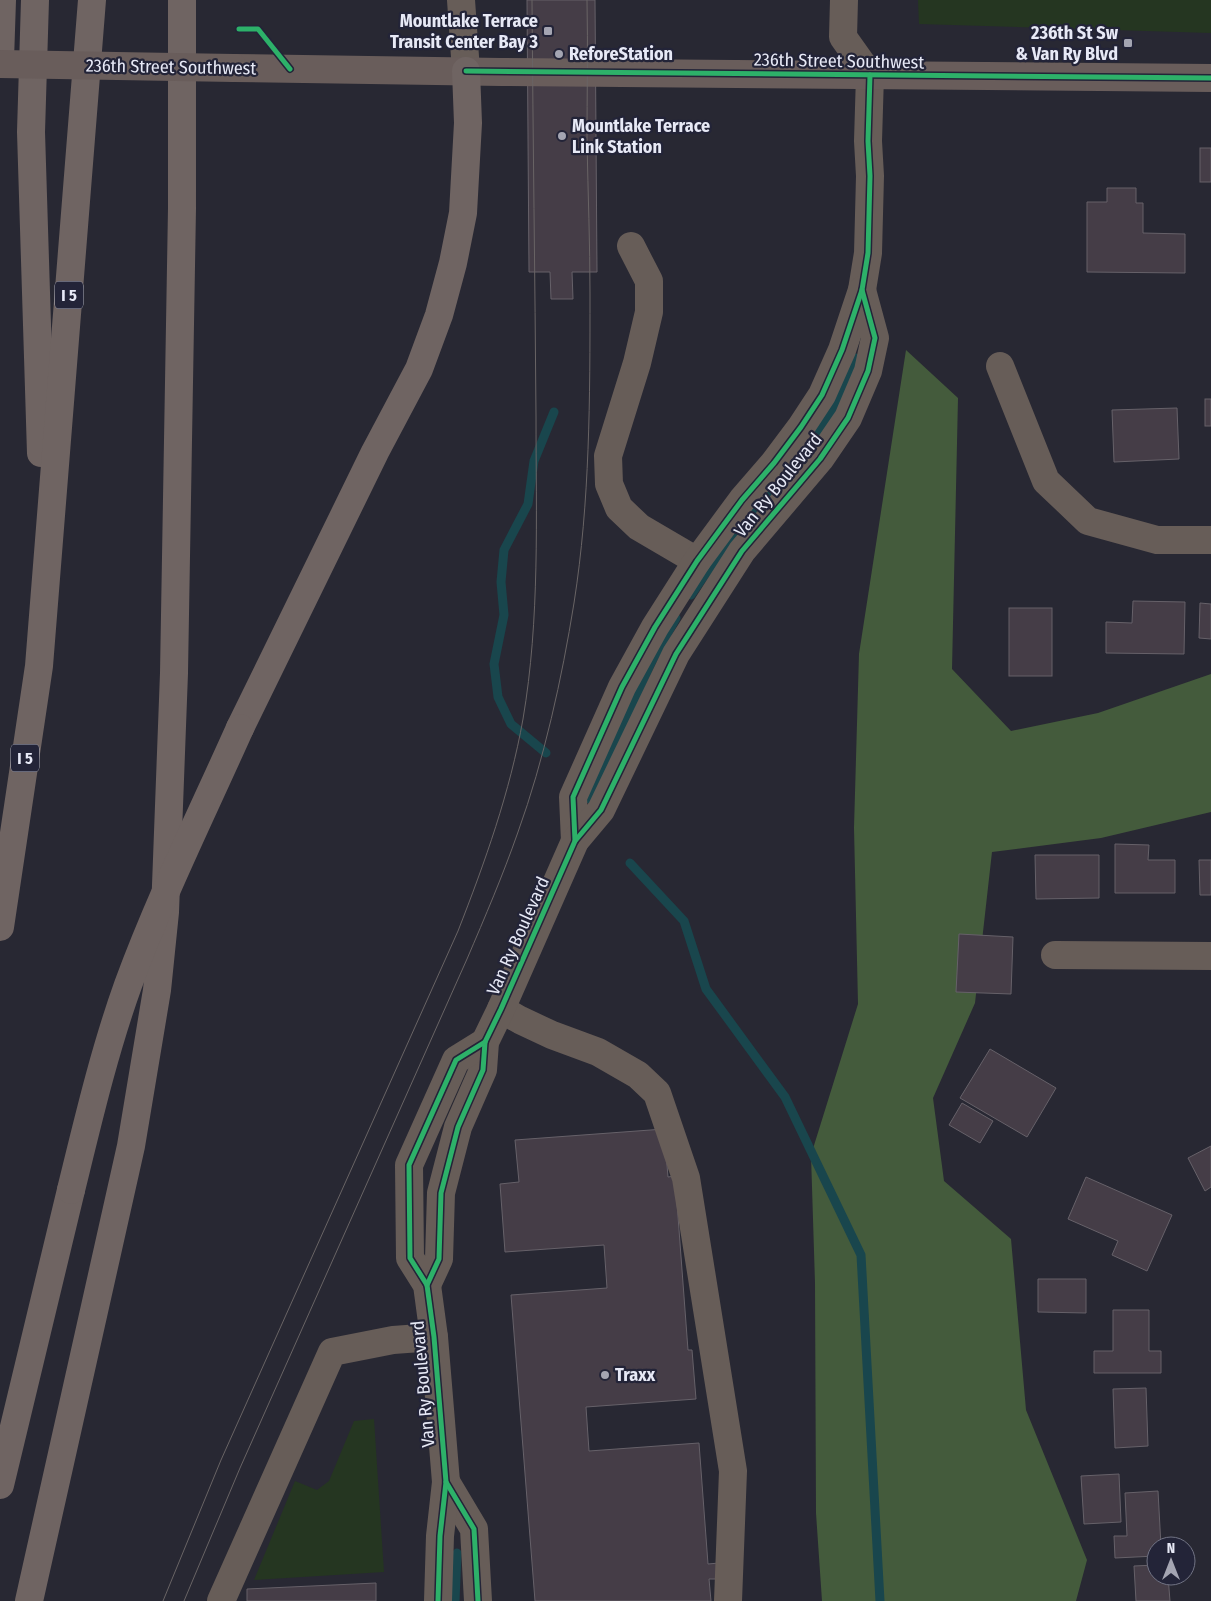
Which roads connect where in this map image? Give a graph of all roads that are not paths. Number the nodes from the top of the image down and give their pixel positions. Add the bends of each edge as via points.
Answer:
1 (2, 0) edge
2 (35, 0) edge
3 (92, 0) edge
4 (182, 0) edge
5 (461, 0) edge
6 (844, 0) edge
7 (0, 60) edge
8 (0, 64) edge
9 (466, 71) junction
10 (870, 75) junction
11 (1211, 78) edge
12 (632, 246) dead end
13 (862, 290) junction
14 (1000, 366) dead end
15 (1211, 540) edge
16 (697, 561) junction
17 (45, 590) junction
18 (575, 841) junction
19 (0, 926) edge
20 (1055, 955) dead end
21 (1211, 956) edge
22 (502, 1009) junction
23 (485, 1042) junction
24 (427, 1285) junction
25 (434, 1337) junction
26 (446, 1482) junction
27 (0, 1485) edge
28 (29, 1601) edge
29 (221, 1601) edge
30 (438, 1601) edge
31 (478, 1601) edge
32 (728, 1601) edge

1 - 7 highway
2 - 17 highway via 30,132
3 - 17 highway, I 5
4 - 28 highway via 182,218 174,663 165,912 158,990 130,1146
5 - 9 street
6 - 10 street via 843,37
8 - 9 main road, 236th Street Southwest, bridge
9 - 10 main road, 236th Street Southwest
9 - 27 highway, bridge via 468,123 462,213 439,315 419,369 374,452 286,632 147,936 106,1055
10 - 11 main road, 236th Street Southwest
10 - 13 street, Van Ry Boulevard via 868,253
12 - 16 street via 649,281 649,312 608,456 609,484 619,508 639,527
13 - 16 street, Van Ry Boulevard via 842,350 822,395 780,456 742,500
13 - 18 street, Van Ry Boulevard via 876,338 868,371 848,418 820,459 742,551 701,613 676,654 601,810
14 - 15 street via 1046,481 1088,521 1157,540
16 - 18 street, Van Ry Boulevard via 622,687 574,797
17 - 19 highway, I 5 via 39,666
18 - 22 street, Van Ry Boulevard
20 - 21 street
22 - 23 street, Van Ry Boulevard
22 - 32 street via 552,1035 598,1052 638,1075 657,1093 686,1178 733,1471
23 - 24 street, Van Ry Boulevard via 483,1070 458,1127 441,1193 439,1260
23 - 24 street, Van Ry Boulevard via 456,1060 409,1165 410,1258
24 - 25 street, Van Ry Boulevard
25 - 26 street, Van Ry Boulevard
25 - 29 street via 393,1340 332,1352
26 - 30 street, Van Ry Boulevard
26 - 31 street, Van Ry Boulevard via 474,1529

